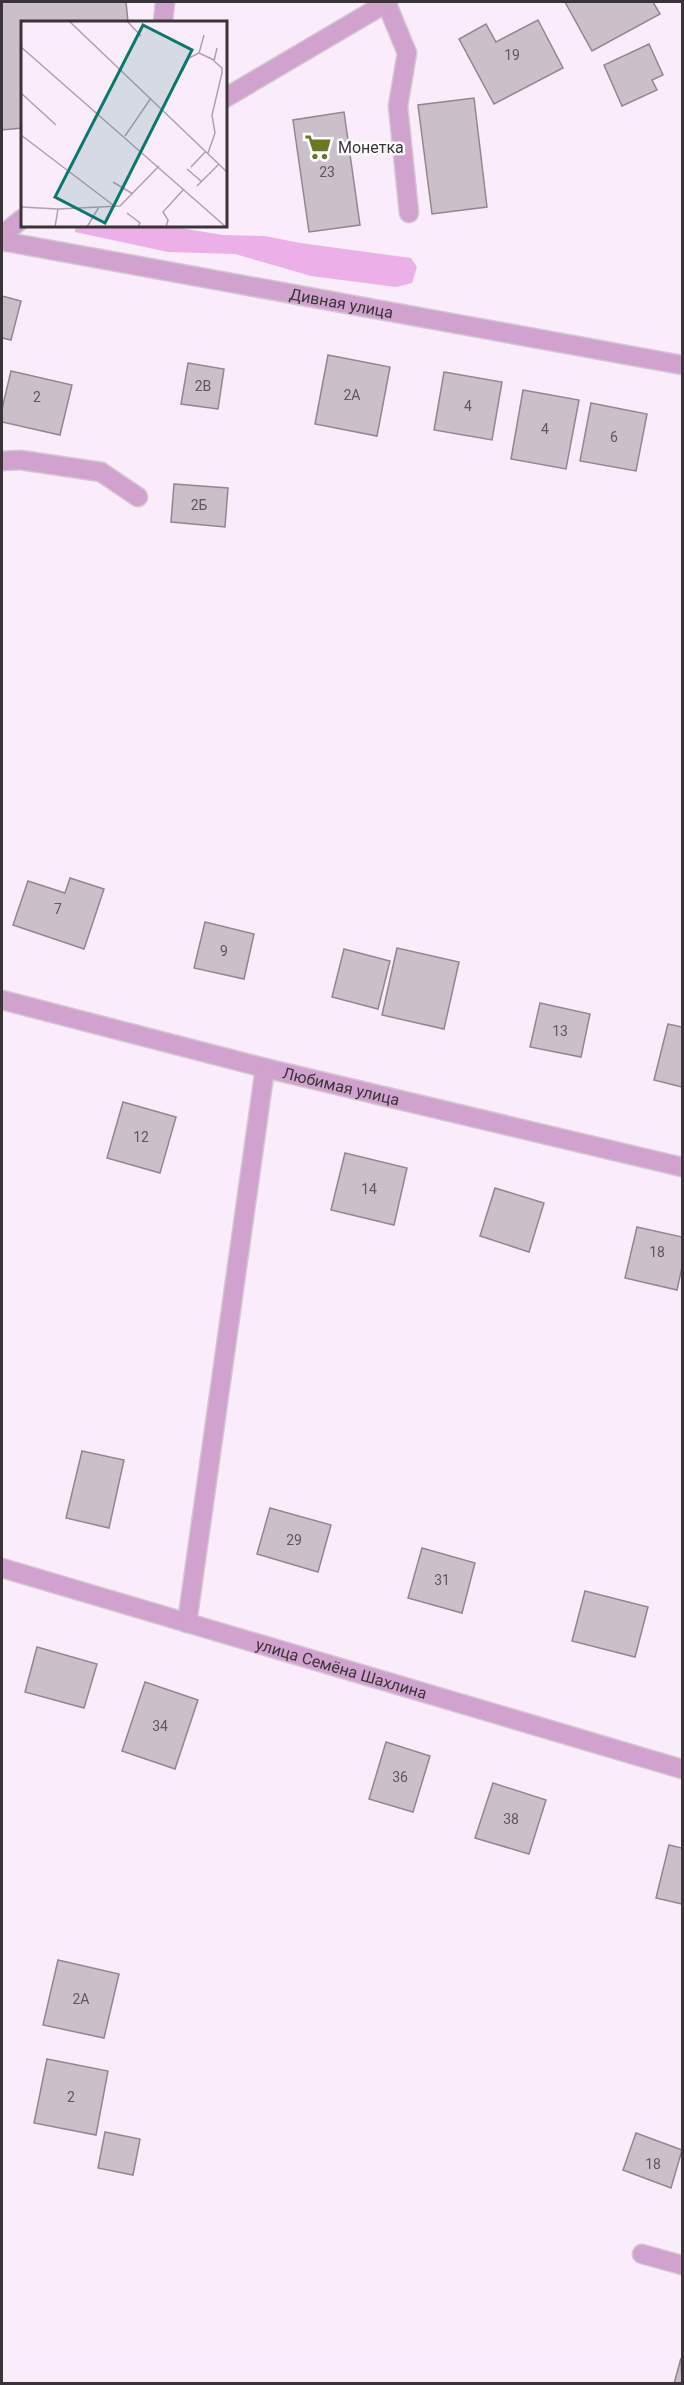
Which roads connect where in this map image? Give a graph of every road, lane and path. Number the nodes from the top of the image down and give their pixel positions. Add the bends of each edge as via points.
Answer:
1 (165, 2) edge
2 (387, 2) edge
3 (163, 21) edge
4 (226, 97) edge
5 (409, 213) dead end
6 (21, 220) edge
7 (2, 234) edge
8 (2, 241) edge
9 (682, 365) edge
10 (2, 461) edge
11 (138, 497) dead end
12 (2, 1000) edge
13 (265, 1068) junction
14 (682, 1167) edge
15 (2, 1568) edge
16 (187, 1623) junction
17 (682, 1769) edge
18 (642, 2254) dead end
19 (682, 2265) edge

1 - 3 street
2 - 4 street
2 - 5 street via 407,53 398,106
6 - 7 street
8 - 9 street, Дивная улица
10 - 11 street via 102,472
12 - 13 street, Любимая улица
13 - 14 street, Любимая улица
13 - 16 street
15 - 16 street, улица Семёна Шахлина
16 - 17 street, улица Семёна Шахлина
18 - 19 street

